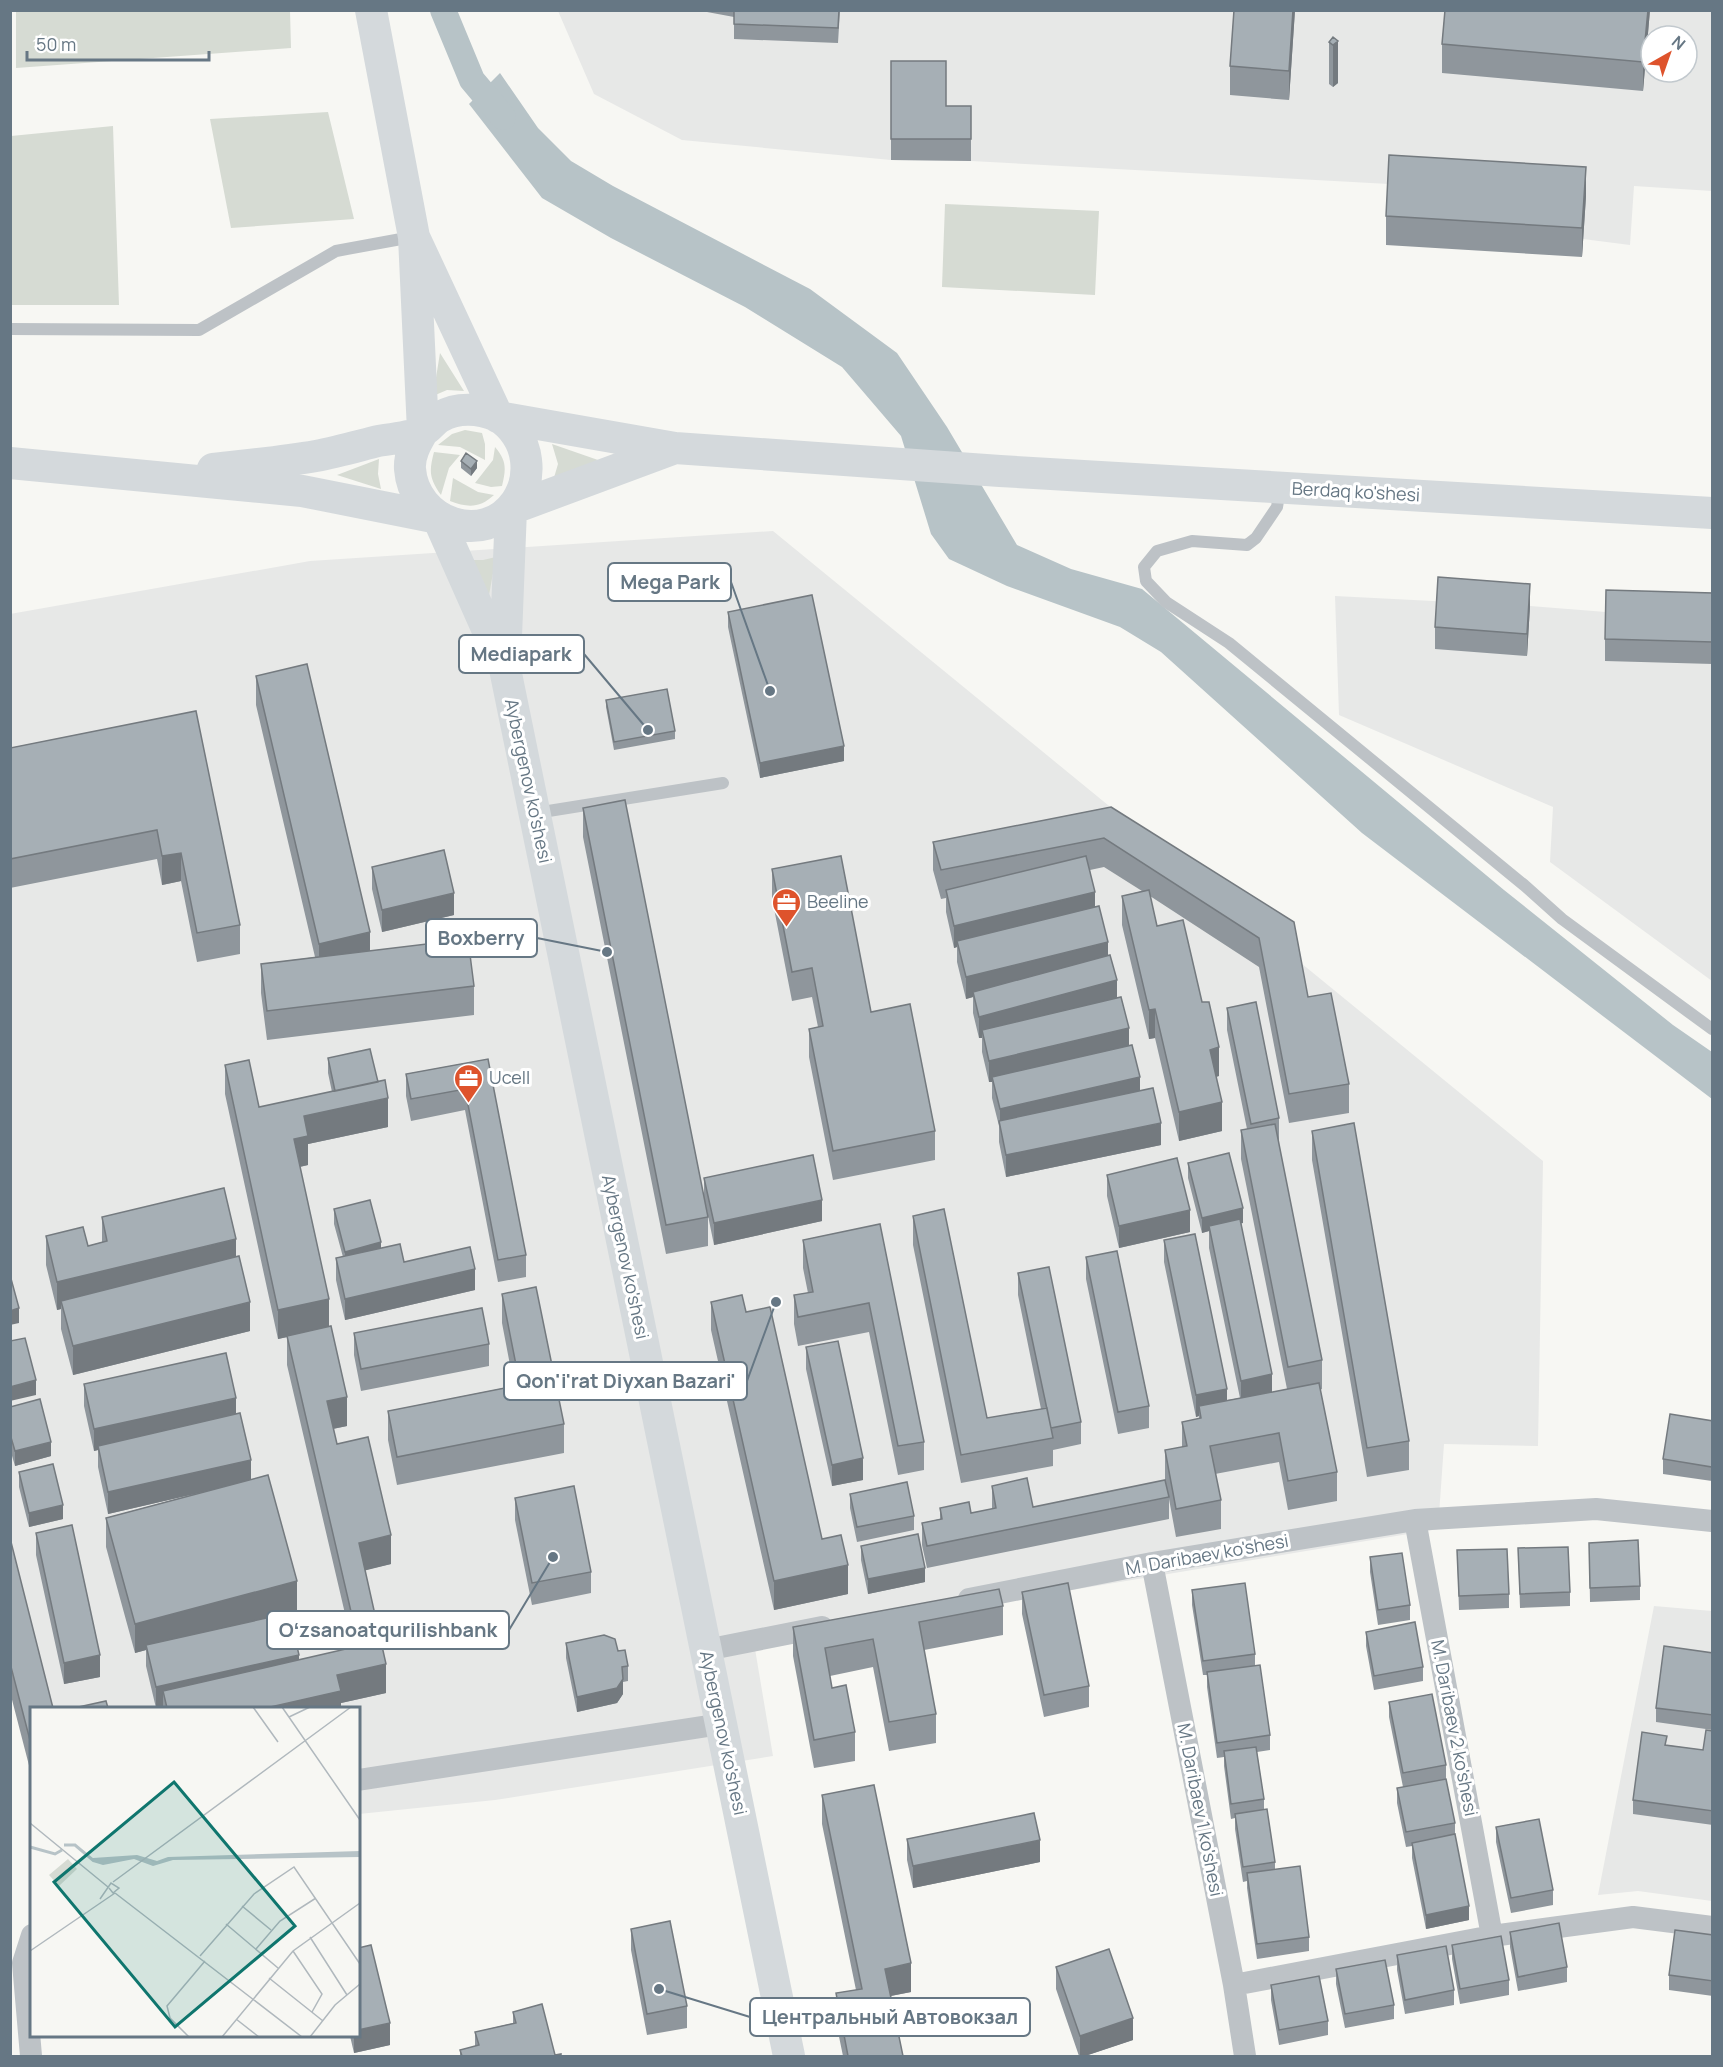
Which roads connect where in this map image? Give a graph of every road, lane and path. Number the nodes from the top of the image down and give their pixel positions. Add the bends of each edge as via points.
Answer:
1 (371, 10) edge
2 (414, 237) junction
3 (10, 329) edge
4 (498, 417) junction
5 (423, 431) junction
6 (675, 448) junction
7 (10, 463) edge
8 (158, 476) junction
9 (1280, 487) junction
10 (511, 509) junction
11 (1713, 513) edge
12 (438, 518) junction
13 (505, 669) junction
14 (723, 783) dead end
15 (535, 813) junction
16 (1713, 1029) edge
17 (1415, 1520) junction
18 (1713, 1521) edge
19 (1152, 1563) junction
20 (944, 1604) edge
21 (839, 1624) edge
22 (706, 1650) junction
23 (721, 1724) junction
24 (360, 1780) edge
25 (1713, 1927) edge
26 (1492, 1936) junction
27 (30, 1941) edge
28 (1234, 1985) junction
29 (31, 2056) edge
30 (789, 2056) edge
31 (1245, 2056) edge

1 - 2 main road
2 - 3 lane via 336,251 199,330
2 - 4 main road
2 - 5 main road
4 - 5 main road via 478,410 458,410 440,417
4 - 6 main road, Berdaq ko'shesi
4 - 10 main road via 515,431 525,449 528,471 523,491
5 - 8 main road via 316,456
5 - 12 main road via 413,448 413,488 423,505
6 - 9 main road, Berdaq ko'shesi
6 - 10 main road
7 - 8 main road
8 - 12 main road via 302,491
9 - 11 main road, Berdaq ko'shesi
9 - 16 lane via 1277,507 1247,545 1192,541 1157,551 1144,567 1146,581 1166,602 1237,650 1562,919
10 - 12 main road via 476,526 456,525
10 - 13 main road, Aybergenov ko'shesi
12 - 13 main road, Aybergenov ko'shesi
13 - 15 main road, Aybergenov ko'shesi
14 - 15 lane
15 - 22 main road, Aybergenov ko'shesi
17 - 18 street, M. Daribaev ko'shesi via 1596,1509
17 - 19 street, M. Daribaev ko'shesi
17 - 26 street, M. Daribaev 2 ko'shesi
19 - 20 street, M. Daribaev ko'shesi
19 - 28 street, M. Daribaev 1 ko'shesi
21 - 22 street
22 - 23 main road, Aybergenov ko'shesi
23 - 24 street
23 - 30 main road, Aybergenov ko'shesi
25 - 26 street via 1633,1917
26 - 28 street
27 - 29 street via 23,1963
28 - 31 street, M. Daribaev 1 ko'shesi

